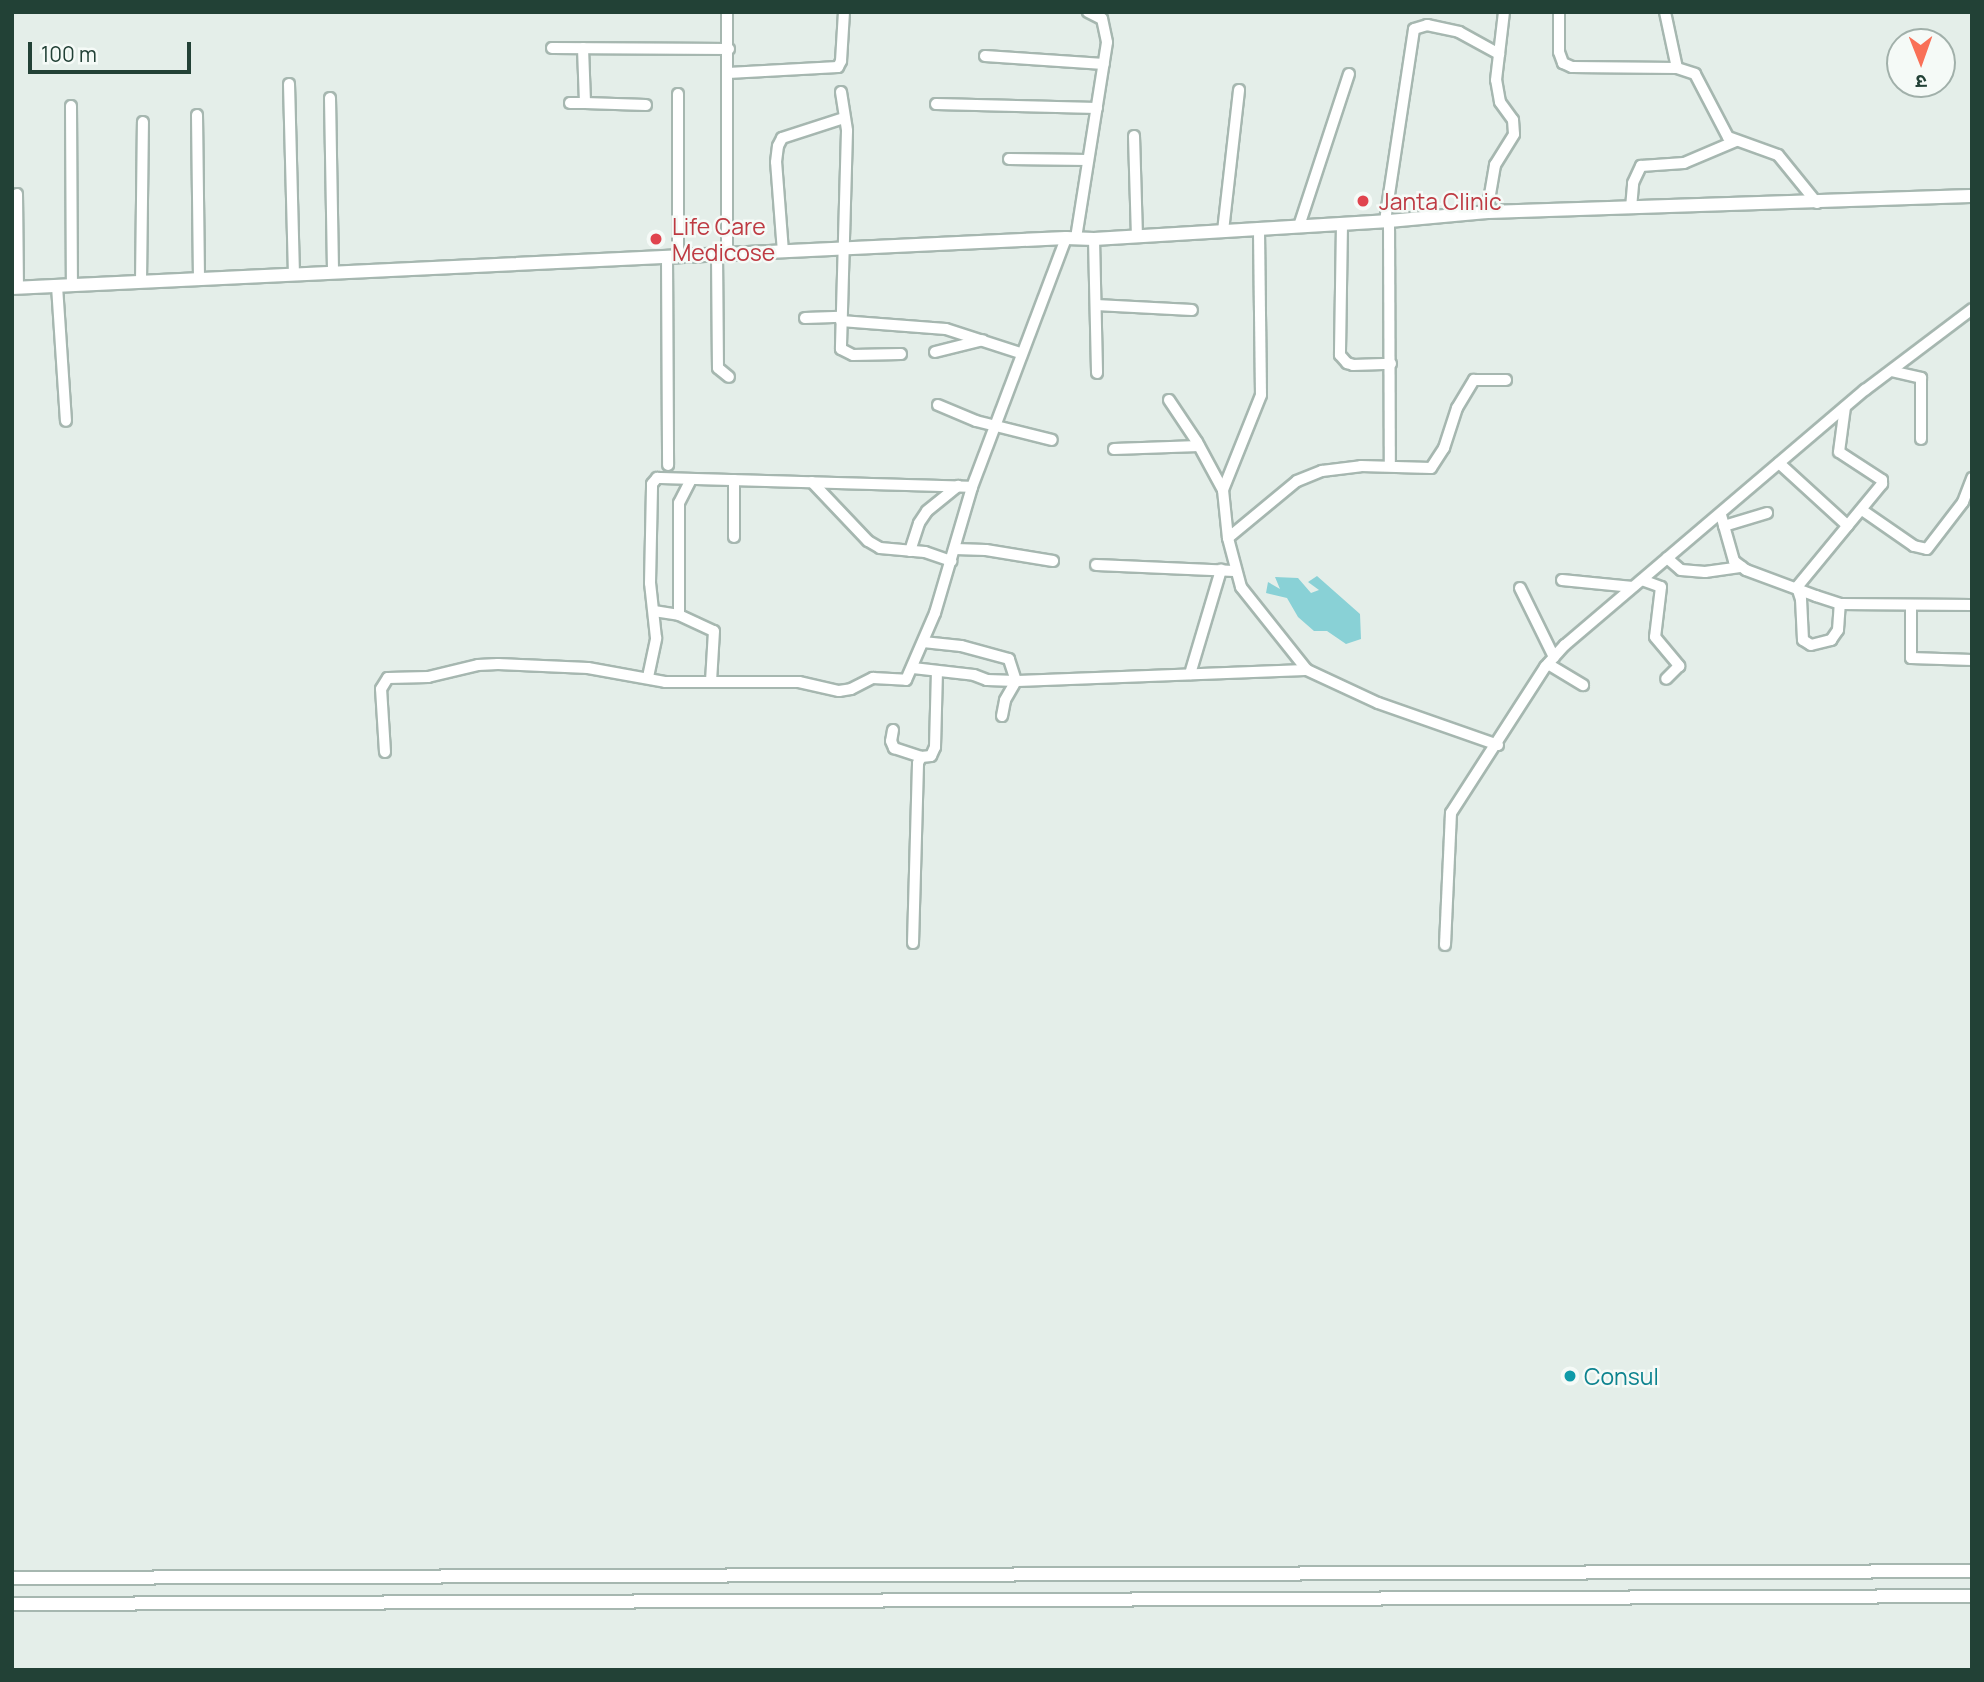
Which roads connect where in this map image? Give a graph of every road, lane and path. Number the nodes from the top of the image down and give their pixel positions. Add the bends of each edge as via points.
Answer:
1 (727, 12) edge
2 (844, 12) edge
3 (1088, 12) edge
4 (1504, 12) edge
5 (1559, 12) edge
6 (1665, 12) edge
7 (552, 48) dead end
8 (583, 48) junction
9 (729, 49) junction
10 (1499, 54) junction
11 (985, 56) dead end
12 (1104, 64) junction
13 (1677, 68) junction
14 (728, 74) junction
15 (1349, 74) dead end
16 (289, 84) dead end
17 (1239, 90) dead end
18 (841, 92) dead end
19 (678, 94) dead end
20 (330, 98) dead end
21 (570, 103) dead end
22 (585, 103) junction
23 (936, 104) dead end
24 (646, 105) dead end
25 (71, 106) dead end
26 (1097, 108) junction
27 (197, 115) dead end
28 (844, 118) junction
29 (144, 122) dead end
30 (1134, 136) dead end
31 (1736, 141) junction
32 (1009, 159) dead end
33 (1088, 160) junction
34 (17, 194) dead end
35 (1972, 196) edge
36 (1817, 203) junction
37 (1631, 208) junction
38 (1487, 212) junction
39 (1387, 221) junction
40 (1342, 224) junction
41 (1299, 226) junction
42 (1259, 228) junction
43 (1223, 231) junction
44 (1137, 237) junction
45 (1071, 238) junction
46 (1094, 239) junction
47 (842, 249) junction
48 (783, 251) junction
49 (722, 254) junction
50 (673, 257) junction
51 (333, 272) junction
52 (294, 274) junction
53 (199, 279) junction
54 (141, 282) junction
55 (72, 285) junction
56 (57, 286) junction
57 (15, 288) edge
58 (1096, 305) junction
59 (1972, 309) edge
60 (1192, 310) dead end
61 (805, 318) dead end
62 (841, 319) junction
63 (983, 340) junction
64 (935, 352) dead end
65 (901, 354) dead end
66 (1020, 354) junction
67 (1391, 364) junction
68 (1891, 370) junction
69 (1097, 373) dead end
70 (729, 377) dead end
71 (1506, 380) dead end
72 (1169, 400) dead end
73 (938, 405) dead end
74 (1845, 407) junction
75 (66, 421) dead end
76 (994, 426) junction
77 (1921, 439) dead end
78 (1052, 440) dead end
79 (1199, 446) junction
80 (1114, 449) dead end
81 (1779, 463) junction
82 (668, 465) dead end
83 (1390, 466) junction
84 (1972, 478) edge
85 (691, 479) junction
86 (734, 480) junction
87 (812, 482) junction
88 (958, 486) junction
89 (972, 487) junction
90 (1223, 490) junction
91 (1862, 510) junction
92 (1767, 513) dead end
93 (1721, 515) junction
94 (1724, 526) junction
95 (1849, 526) junction
96 (734, 537) dead end
97 (1228, 538) junction
98 (955, 549) junction
99 (910, 551) junction
100 (1667, 558) junction
101 (951, 561) junction
102 (1053, 561) dead end
103 (1096, 565) dead end
104 (1742, 567) junction
105 (1221, 570) junction
106 (1235, 571) junction
107 (1562, 580) dead end
108 (1642, 580) junction
109 (1633, 587) junction
110 (1797, 587) junction
111 (1520, 588) dead end
112 (1840, 604) junction
113 (1911, 605) junction
114 (1972, 606) edge
115 (654, 611) junction
116 (679, 615) junction
117 (923, 642) junction
118 (1972, 660) edge
119 (1551, 661) junction
120 (912, 668) junction
121 (1307, 670) junction
122 (937, 671) junction
123 (1190, 674) junction
124 (648, 677) junction
125 (1666, 679) dead end
126 (711, 681) junction
127 (1016, 681) junction
128 (1583, 685) dead end
129 (1002, 716) dead end
130 (893, 730) dead end
131 (1497, 745) junction
132 (385, 752) dead end
133 (921, 757) junction
134 (913, 943) dead end
135 (1446, 945) dead end
136 (1972, 1571) edge
137 (12, 1578) edge
138 (245, 1578) junction
139 (1972, 1596) edge
140 (245, 1602) junction
141 (12, 1604) edge

1 - 9 street
2 - 14 street via 841,61 833,69
3 - 12 street via 1102,19 1105,27
4 - 10 street
5 - 13 street via 1563,63 1572,67
6 - 13 street
7 - 8 street
8 - 9 street
8 - 22 street
9 - 14 street
10 - 38 street via 1497,92 1515,127 1512,142 1495,165
10 - 39 street via 1460,32 1427,25 1414,29
11 - 12 street
12 - 26 street
13 - 31 street via 1695,74 1722,129
14 - 49 street
15 - 41 street
16 - 52 street
17 - 43 street
18 - 28 street
19 - 50 street
20 - 51 street
21 - 22 street
22 - 24 street
23 - 26 street
25 - 55 street
26 - 33 street
27 - 53 street
28 - 47 street
28 - 48 street via 782,138 778,146
29 - 54 street
30 - 44 street
31 - 36 street via 1778,155
31 - 37 street via 1684,163 1641,166 1633,183
32 - 33 street
33 - 45 street
34 - 57 street
35 - 36 street
36 - 37 street
37 - 38 street
38 - 39 street
39 - 40 street
39 - 67 street
40 - 41 street
40 - 67 street via 1340,355 1353,365
41 - 42 street
42 - 43 street
42 - 90 street via 1261,395
43 - 44 street
44 - 46 street
45 - 46 street
45 - 47 street
45 - 66 street
46 - 58 street
47 - 48 street
47 - 62 street
48 - 49 street
49 - 50 street
49 - 70 street via 718,368
50 - 51 street
50 - 82 street
51 - 52 street
52 - 53 street
53 - 54 street
54 - 55 street
55 - 56 street
56 - 57 street
56 - 75 street
58 - 60 street
58 - 69 street
59 - 68 street
61 - 62 street
62 - 63 street via 946,329
62 - 65 street via 840,346 847,355
63 - 64 street
63 - 66 street
66 - 76 street
67 - 83 street
68 - 74 street
68 - 77 street via 1921,378
71 - 83 street via 1474,380 1431,467
72 - 79 street
73 - 76 street
74 - 81 street
74 - 91 street via 1839,452 1882,480
76 - 78 street
76 - 89 street
79 - 80 street
79 - 90 street
81 - 93 street
81 - 95 street
83 - 97 street via 1310,475
84 - 91 street via 1963,502 1927,549 1914,546
85 - 86 street
85 - 115 street via 657,478 652,484 650,583
85 - 116 street via 679,503
86 - 87 street
86 - 96 street
87 - 88 street
87 - 99 street via 868,541 880,548
88 - 89 street
88 - 99 street via 923,517
89 - 98 street
90 - 97 street
91 - 95 street
92 - 94 street
93 - 94 street
93 - 100 street
94 - 104 street via 1734,561
95 - 110 street
97 - 106 street
98 - 101 street
98 - 102 street
99 - 101 street
100 - 104 street via 1681,570
100 - 108 street
101 - 117 street
103 - 105 street
104 - 110 street
105 - 106 street
105 - 123 street
106 - 121 street via 1252,603
107 - 109 street
108 - 109 street
108 - 125 street via 1661,587 1655,637 1679,666
109 - 119 street
110 - 112 street
110 - 112 street via 1803,640 1811,645 1831,640 1838,630
111 - 119 street
112 - 113 street
113 - 114 street
113 - 118 street via 1911,658
115 - 116 street
115 - 124 street via 655,646
116 - 126 street via 714,631
117 - 120 street
117 - 127 street via 1009,659
119 - 128 street
119 - 131 street
120 - 122 street
120 - 126 street via 902,682 873,678 839,691 799,682
121 - 123 street
121 - 131 street via 1378,704
122 - 127 street
122 - 133 street via 935,747 931,756
123 - 127 street
124 - 126 street via 665,682
124 - 132 street via 588,668 498,664 436,676 388,678 381,689
127 - 129 street
130 - 133 street via 894,748
131 - 135 street via 1451,813
133 - 134 street
136 - 138 street
137 - 138 street
138 - 140 street
139 - 140 street
140 - 141 street

